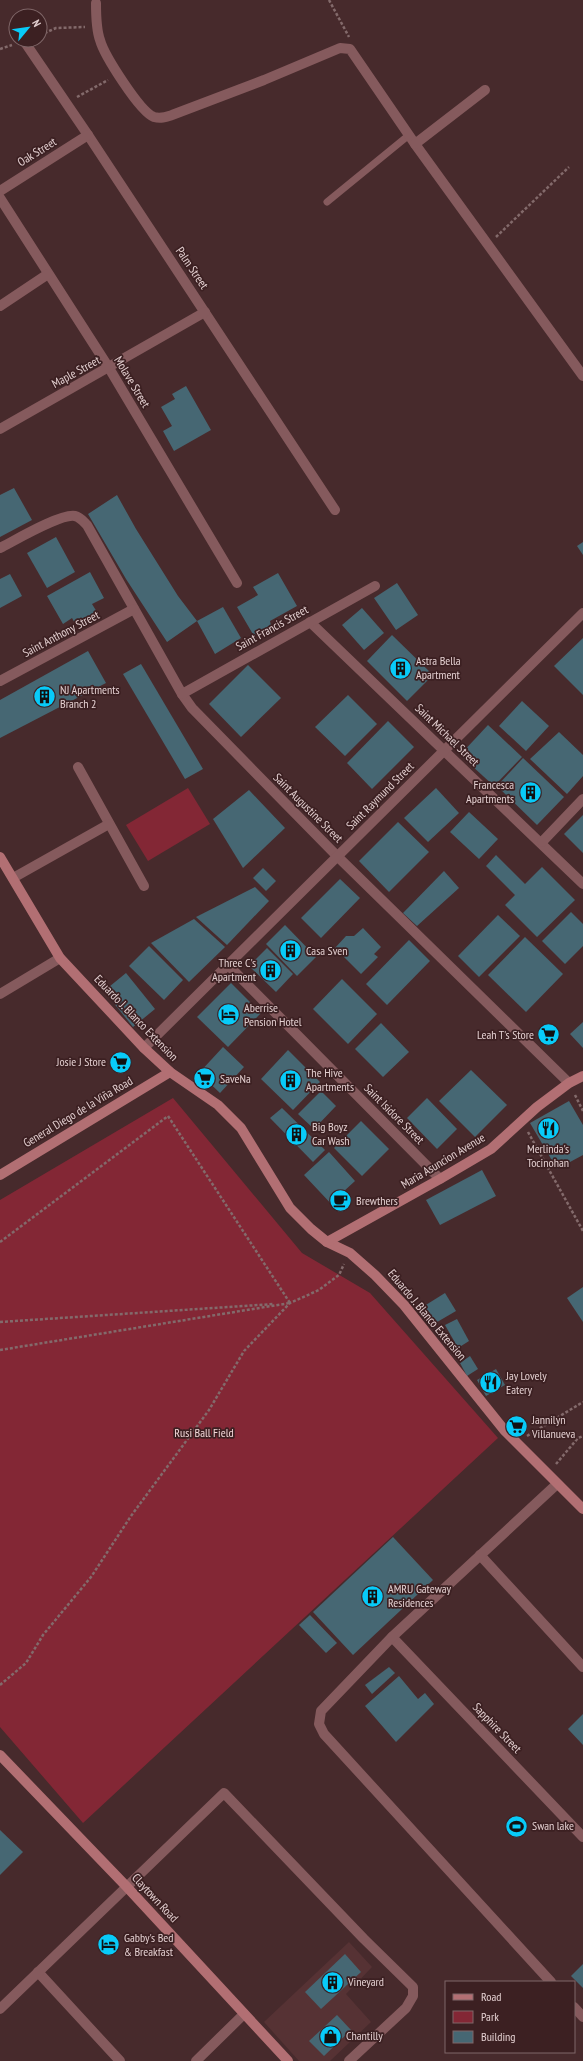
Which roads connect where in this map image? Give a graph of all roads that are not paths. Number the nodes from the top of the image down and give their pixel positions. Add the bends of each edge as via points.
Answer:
1 (96, 3) dead end
2 (28, 48) edge
3 (485, 90) dead end
4 (88, 135) junction
5 (412, 140) junction
6 (0, 191) edge
7 (0, 198) edge
8 (327, 202) dead end
9 (48, 274) junction
10 (0, 306) edge
11 (206, 312) junction
12 (108, 368) junction
13 (583, 376) edge
14 (0, 429) edge
15 (335, 510) dead end
16 (0, 548) edge
17 (237, 583) dead end
18 (374, 586) dead end
19 (134, 609) junction
20 (583, 613) edge
21 (310, 622) junction
22 (0, 681) edge
23 (182, 694) junction
24 (445, 750) junction
25 (78, 767) dead end
26 (583, 799) edge
27 (109, 824) junction
28 (542, 842) junction
29 (338, 857) junction
30 (2, 863) edge
31 (13, 878) junction
32 (583, 884) edge
33 (144, 886) dead end
34 (60, 958) junction
35 (228, 965) junction
36 (0, 994) edge
37 (144, 1048) junction
38 (170, 1072) junction
39 (583, 1076) edge
40 (569, 1083) junction
41 (0, 1175) edge
42 (440, 1179) junction
43 (327, 1242) junction
44 (557, 1484) junction
45 (583, 1509) edge
46 (480, 1555) junction
47 (392, 1637) junction
48 (583, 1667) edge
49 (0, 1755) edge
50 (583, 1837) edge
51 (126, 1886) junction
52 (38, 1972) junction
53 (550, 1981) edge
54 (575, 2008) edge
55 (0, 2009) edge
56 (244, 2014) junction
57 (583, 2017) edge
58 (120, 2061) edge
59 (196, 2061) edge
60 (288, 2061) edge
61 (349, 2061) edge

1 - 5 street via 100,40 119,74 147,113 155,117 163,118 340,48 350,50
2 - 4 street, Palm Street
3 - 5 street
4 - 6 street, Oak Street
4 - 11 street, Palm Street
5 - 8 lane
5 - 13 street
7 - 9 street, Molave Street
9 - 10 street
9 - 12 street, Molave Street
11 - 12 street, Maple Street
11 - 15 street, Palm Street
12 - 14 street, Maple Street
12 - 17 street, Molave Street
16 - 19 street, Saint Augustine Street via 60,517 81,518
18 - 21 street, Saint Francis Street
19 - 22 street, Saint Anthony Street
19 - 23 street, Saint Augustine Street
20 - 24 street, Saint Raymund Street
21 - 23 street, Saint Francis Street
21 - 24 street, Saint Michael Street
23 - 29 street, Saint Augustine Street via 203,720
24 - 28 street, Saint Michael Street
24 - 29 street, Saint Raymund Street
25 - 27 street
26 - 28 street
27 - 31 street
27 - 33 street
28 - 32 street, Saint Michael Street
29 - 35 street, Saint Raymund Street
29 - 40 street, Saint Augustine Street
30 - 31 street, Eduardo J. Blanco Extension
31 - 34 street, Eduardo J. Blanco Extension
34 - 36 street
34 - 37 street, Eduardo J. Blanco Extension
35 - 37 street, Saint Raymund Street
35 - 42 street, Saint Isidore Street
37 - 38 street, Eduardo J. Blanco Extension
38 - 41 street, General Diego de la Viña Road
38 - 43 street, Eduardo J. Blanco Extension via 218,1105 242,1128 290,1208
39 - 40 street, Maria Asuncion Avenue
40 - 42 street, Maria Asuncion Avenue via 537,1107 491,1149
42 - 43 street, Maria Asuncion Avenue
43 - 44 street, Eduardo J. Blanco Extension via 350,1253 375,1275 404,1306 516,1442
44 - 45 street, Eduardo J. Blanco Extension
44 - 46 street
46 - 47 street
46 - 48 street
47 - 50 street, Sapphire Street
47 - 53 street via 321,1711 318,1724 324,1734
49 - 51 street, Claytown Road
51 - 52 street
51 - 56 street, Claytown Road
51 - 61 street via 224,1793 413,1987 413,1996 406,2008
52 - 55 street
52 - 58 street
54 - 57 street
56 - 59 street
56 - 60 street, Claytown Road

